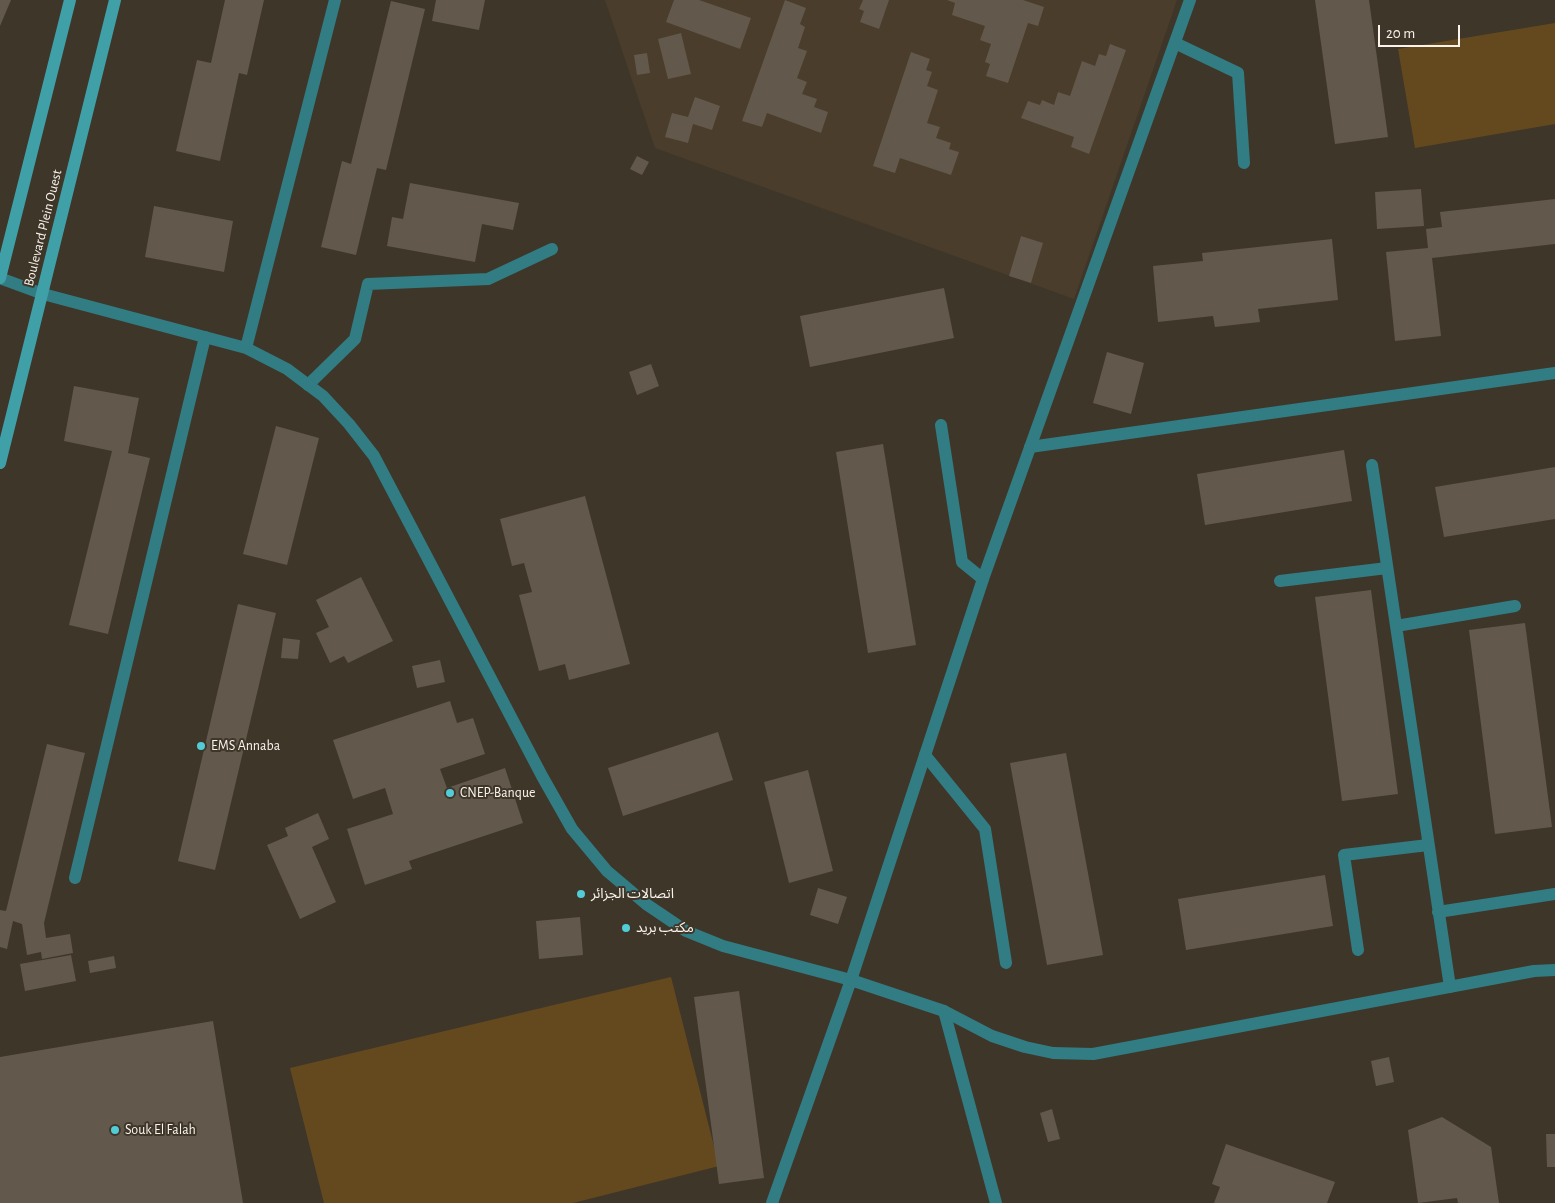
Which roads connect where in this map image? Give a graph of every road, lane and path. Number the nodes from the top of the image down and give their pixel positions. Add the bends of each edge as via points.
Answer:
1 (70, 0) edge
2 (115, 0) edge
3 (335, 0) edge
4 (1190, 0) edge
5 (1174, 43) junction
6 (1244, 163) dead end
7 (552, 249) dead end
8 (0, 278) edge
9 (43, 294) junction
10 (205, 337) junction
11 (246, 348) junction
12 (1555, 373) edge
13 (308, 385) junction
14 (941, 425) dead end
15 (1030, 447) junction
16 (0, 463) edge
17 (1372, 465) dead end
18 (1387, 568) junction
19 (983, 579) junction
20 (1280, 582) dead end
21 (1515, 606) dead end
22 (1396, 626) junction
23 (925, 756) junction
24 (1428, 845) junction
25 (75, 878) dead end
26 (1555, 894) edge
27 (1438, 912) junction
28 (1358, 950) dead end
29 (1006, 963) dead end
30 (1555, 970) edge
31 (851, 980) junction
32 (1450, 987) junction
33 (944, 1011) junction
34 (772, 1203) edge
35 (996, 1203) edge

1 - 8 main road
2 - 9 main road, Boulevard Plein Ouest
3 - 11 street
4 - 5 street
5 - 6 street via 1238,74
5 - 15 street
7 - 13 street via 488,279 368,284 355,340
8 - 9 street
9 - 10 street
9 - 16 main road, Boulevard Plein Ouest
10 - 11 street
10 - 25 street
11 - 13 street via 287,369
12 - 15 street
13 - 31 street via 323,396 374,456 572,829 607,871 646,904 686,931 723,946
14 - 19 street via 962,562
15 - 19 street
17 - 18 street
18 - 20 street
18 - 22 street
19 - 23 street
21 - 22 street
22 - 24 street
23 - 29 street via 985,829
23 - 31 street
24 - 27 street
24 - 28 street via 1344,855
26 - 27 street
27 - 32 street
30 - 32 street
31 - 33 street
31 - 34 street
32 - 33 street via 1093,1054 1053,1053 1025,1046 992,1036
33 - 35 street

